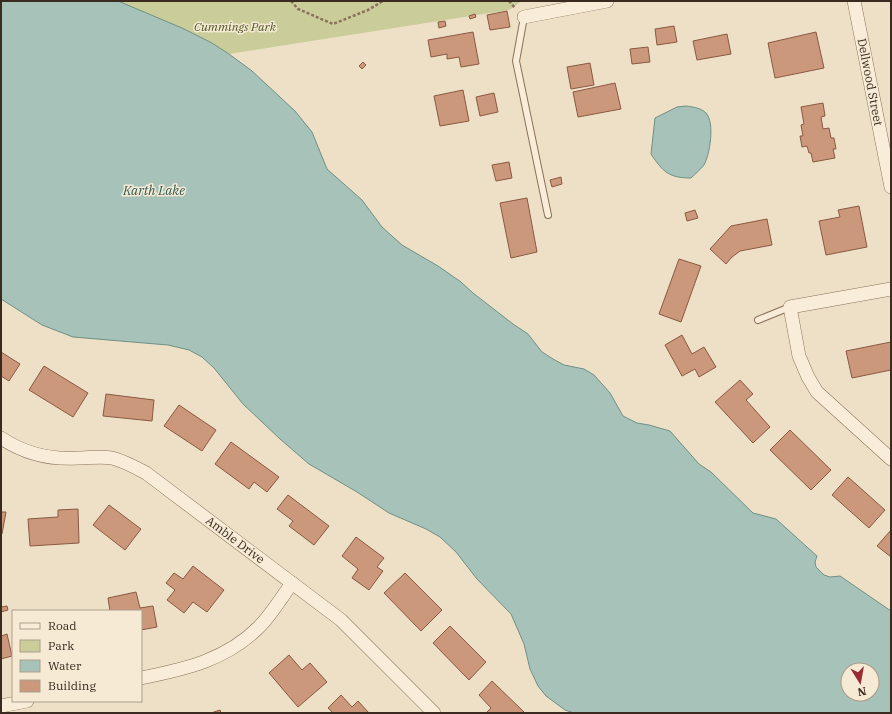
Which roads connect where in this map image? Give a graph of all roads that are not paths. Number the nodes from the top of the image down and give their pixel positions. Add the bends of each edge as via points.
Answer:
1 (607, 1) edge
2 (854, 1) edge
3 (524, 16) joint
4 (891, 187) edge
5 (548, 214) dead end
6 (891, 289) edge
7 (790, 307) junction
8 (758, 320) dead end
9 (1, 438) edge
10 (891, 459) edge
11 (292, 583) junction
12 (142, 678) edge
13 (22, 702) edge
14 (1, 706) edge
15 (434, 713) edge

1 - 3 street
2 - 4 street, Dellwood Street
3 - 5 lane via 516,61
6 - 7 street
7 - 8 lane
7 - 10 street via 799,356 817,392
9 - 11 street, Amble Drive via 35,455 55,459 111,458 126,463 146,473
11 - 12 street via 260,626 226,652 183,670
11 - 15 street, Amble Drive via 341,620
13 - 14 street

